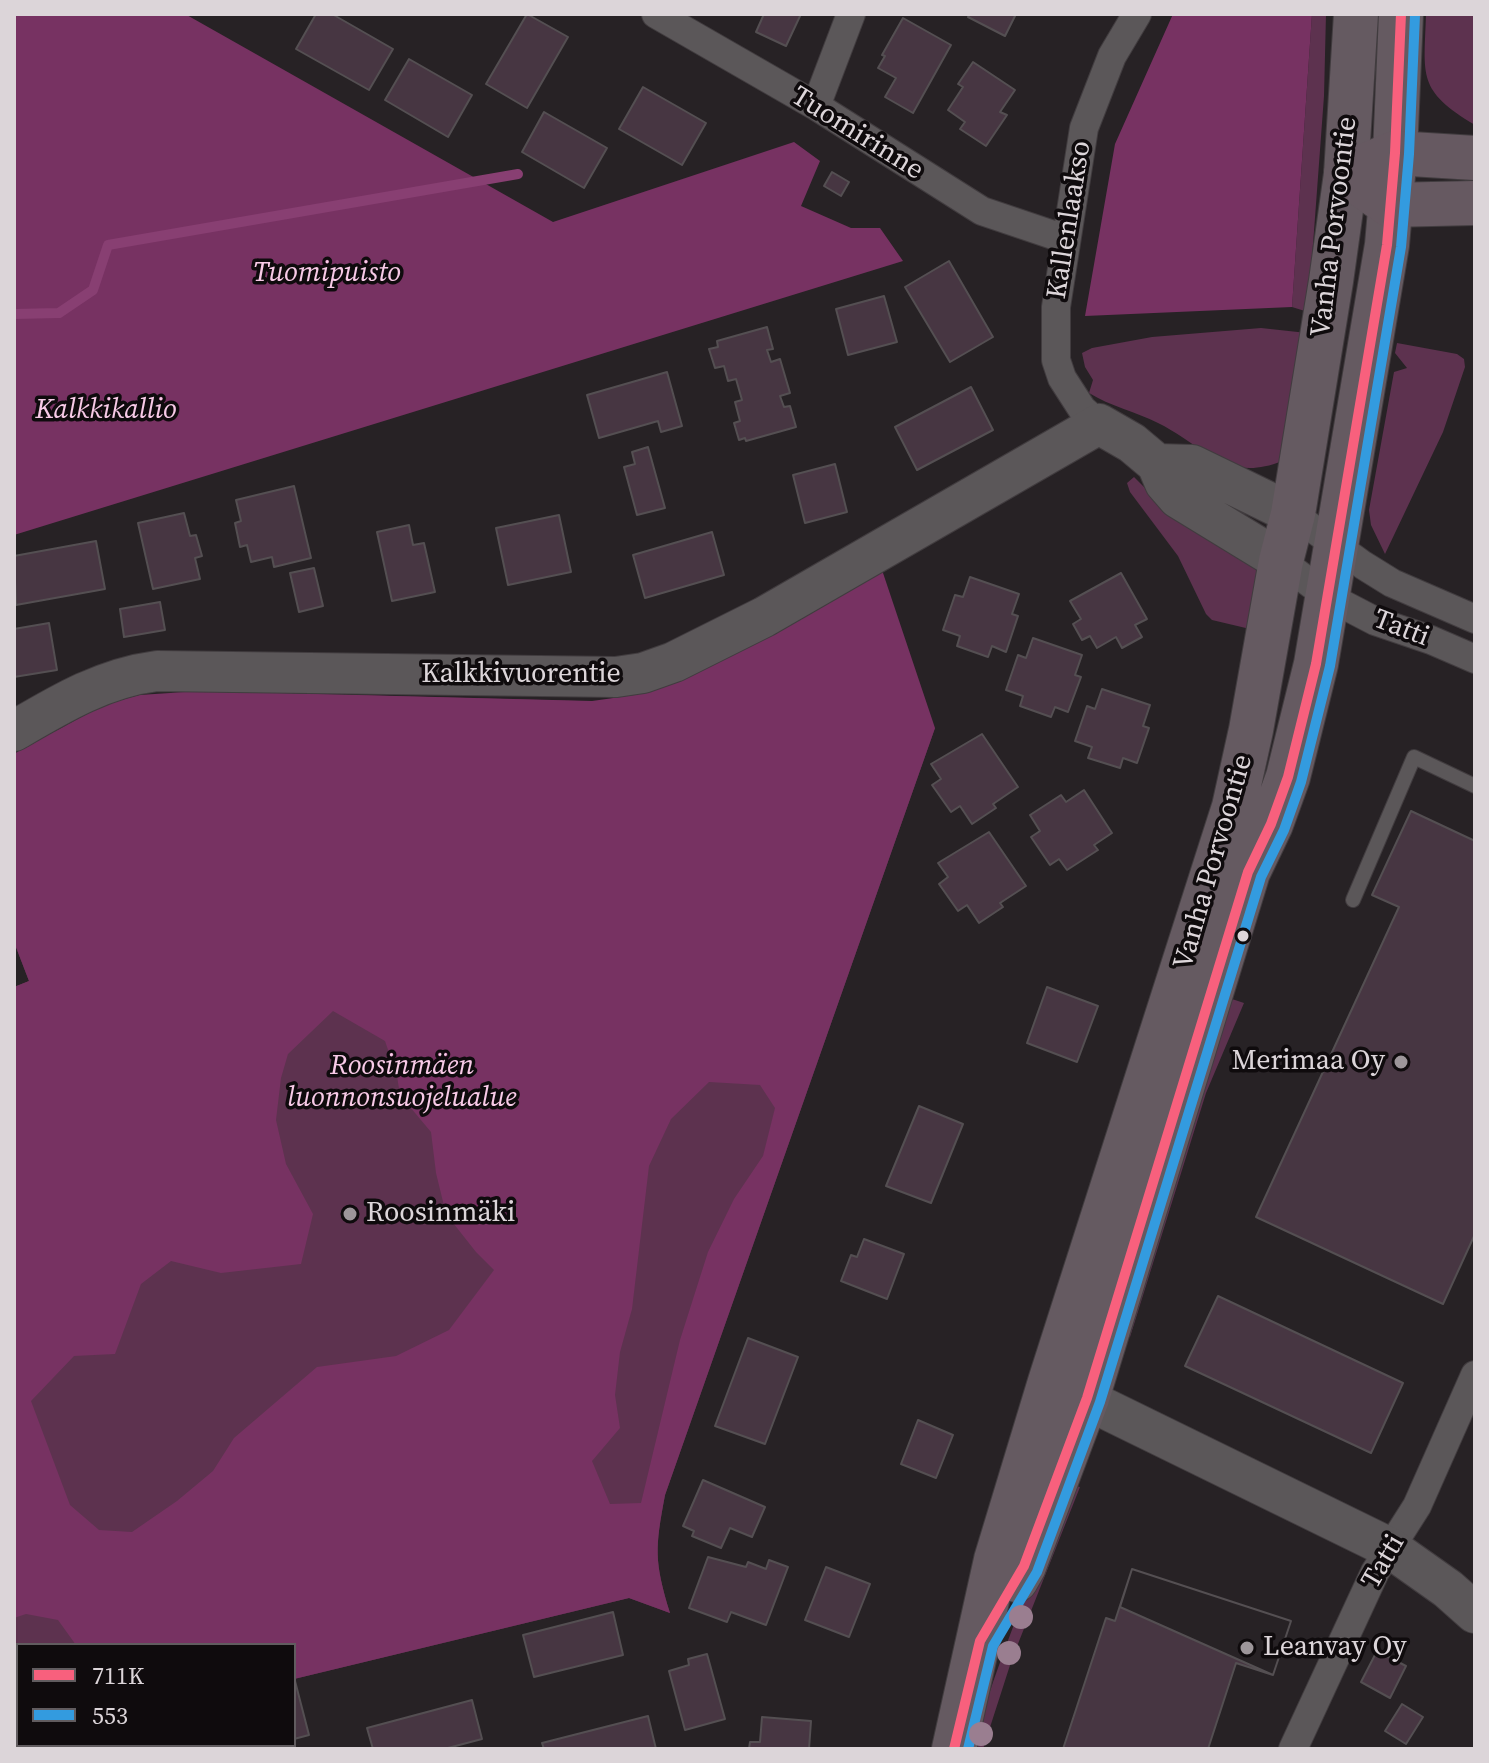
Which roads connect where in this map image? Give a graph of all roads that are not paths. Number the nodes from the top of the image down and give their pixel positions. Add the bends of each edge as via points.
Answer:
1 (656, 14) edge
2 (851, 14) edge
3 (1137, 14) edge
4 (1356, 14) edge
5 (1401, 14) edge
6 (816, 106) junction
7 (1395, 153) junction
8 (1475, 158) edge
9 (1346, 174) junction
10 (1475, 203) edge
11 (1390, 205) junction
12 (1065, 239) junction
13 (1099, 424) junction
14 (1157, 464) junction
15 (1293, 514) junction
16 (1337, 544) junction
17 (1281, 561) junction
18 (1327, 596) junction
19 (1475, 619) edge
20 (1475, 659) edge
21 (14, 731) edge
22 (1475, 786) edge
23 (1353, 900) dead end
24 (1475, 1375) edge
25 (1068, 1390) junction
26 (1390, 1548) junction
27 (1475, 1613) edge
28 (954, 1749) edge
29 (1293, 1749) edge

1 - 6 street, Tuomirinne
2 - 6 street
3 - 12 street, Kallenlaakso via 1112,56 1084,128
4 - 9 main road, Vanha Porvoontie
5 - 7 main road, Vanha Porvoontie
6 - 12 street, Tuomirinne via 982,211
7 - 8 highway
7 - 9 highway
7 - 11 main road, Vanha Porvoontie
9 - 11 highway
9 - 15 main road, Vanha Porvoontie
10 - 11 highway
11 - 16 main road, Vanha Porvoontie
12 - 13 street, Kallenlaakso via 1056,360 1069,390
13 - 14 street
13 - 21 street, Kalkkivuorentie via 764,617 643,673 616,677 157,671 108,681
14 - 15 street via 1192,465
14 - 17 street via 1178,498
15 - 16 street
15 - 17 main road, Vanha Porvoontie
16 - 18 main road, Vanha Porvoontie
16 - 19 street, Tatti via 1392,583
17 - 18 street
17 - 25 main road, Vanha Porvoontie via 1225,842
18 - 20 street, Tatti via 1375,621
18 - 25 main road, Vanha Porvoontie via 1288,777 1248,872
22 - 23 lane via 1414,757
24 - 26 street, Tatti via 1417,1506
25 - 26 street
25 - 28 main road, Vanha Porvoontie via 996,1560
26 - 27 street
26 - 29 street, Tatti

